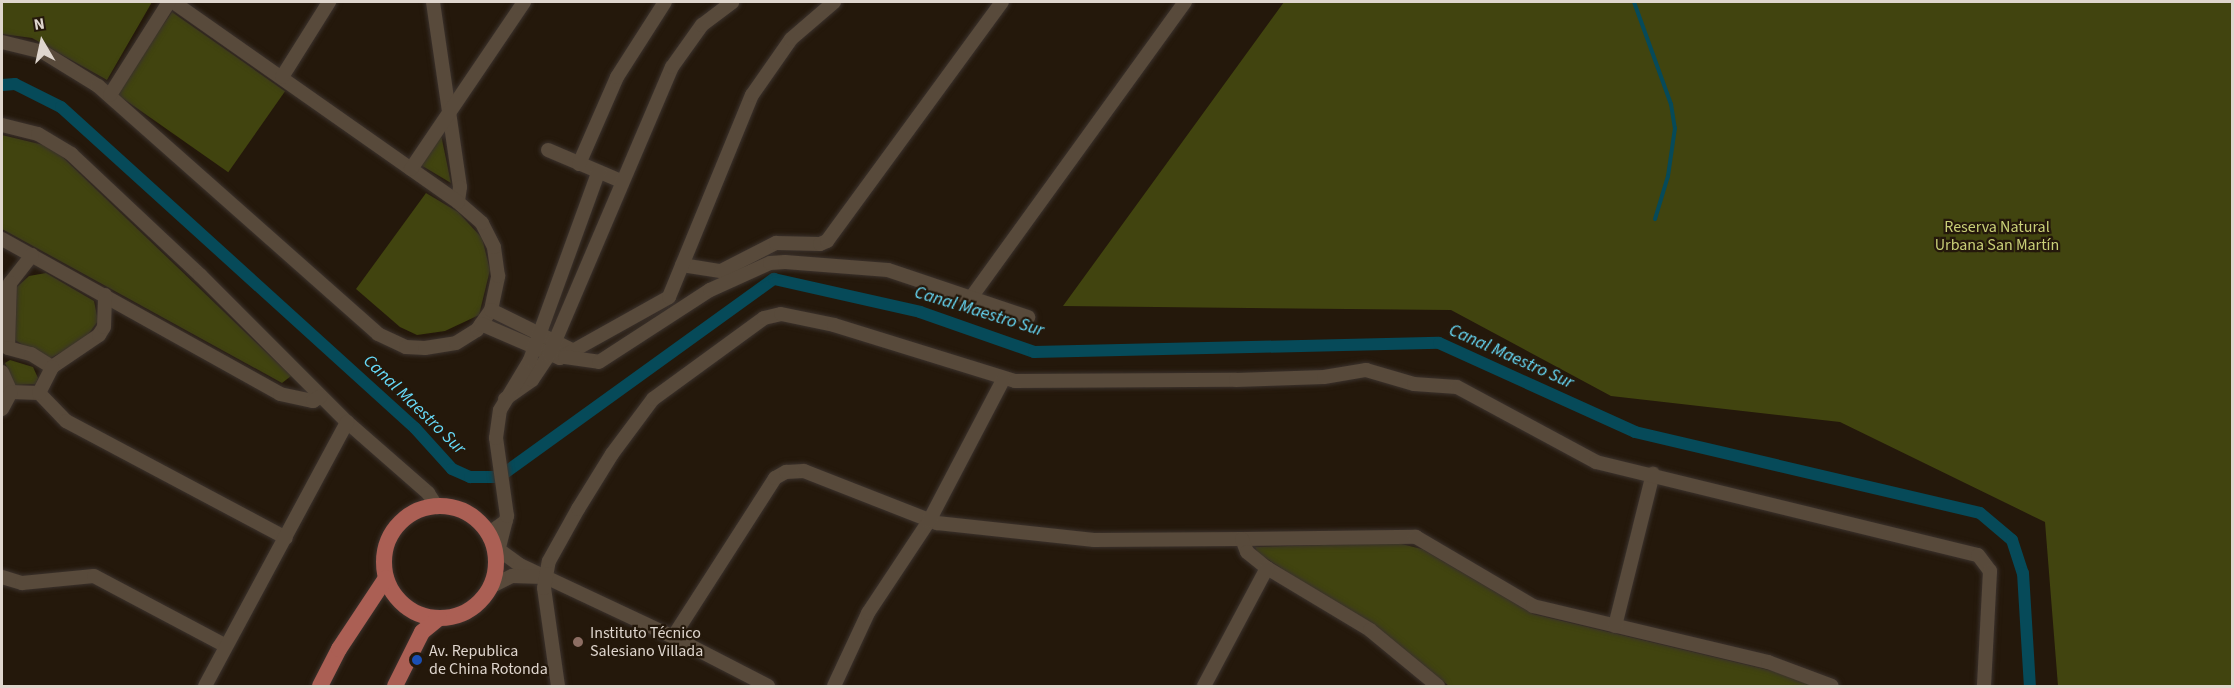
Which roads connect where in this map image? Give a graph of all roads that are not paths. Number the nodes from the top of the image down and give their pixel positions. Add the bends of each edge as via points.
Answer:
1 (171, 2) edge
2 (329, 2) edge
3 (433, 2) edge
4 (524, 2) edge
5 (665, 2) edge
6 (732, 2) edge
7 (834, 2) edge
8 (1002, 2) edge
9 (1185, 2) edge
10 (2, 42) edge
11 (282, 77) junction
12 (110, 95) junction
13 (449, 108) junction
14 (2, 125) edge
15 (548, 150) dead end
16 (579, 164) junction
17 (411, 169) junction
18 (598, 173) junction
19 (621, 181) junction
20 (458, 202) junction
21 (2, 238) edge
22 (32, 255) junction
23 (682, 266) junction
24 (105, 295) junction
25 (970, 299) junction
26 (491, 310) junction
27 (1028, 317) dead end
28 (482, 324) junction
29 (539, 331) junction
30 (555, 340) junction
31 (534, 348) junction
32 (5, 352) edge
33 (571, 354) junction
34 (549, 355) junction
35 (52, 367) junction
36 (2, 372) edge
37 (1002, 380) junction
38 (11, 392) junction
39 (39, 393) junction
40 (321, 396) junction
41 (505, 399) junction
42 (2, 410) edge
43 (347, 422) junction
44 (1653, 474) junction
45 (437, 507) junction
46 (506, 521) junction
47 (929, 521) junction
48 (286, 538) junction
49 (1242, 539) junction
50 (494, 548) junction
51 (1267, 568) junction
52 (514, 569) junction
53 (545, 576) junction
54 (2, 577) edge
55 (386, 578) junction
56 (490, 587) junction
57 (439, 618) junction
58 (1615, 626) junction
59 (673, 636) junction
60 (226, 646) junction
61 (205, 687) edge
62 (320, 687) edge
63 (395, 687) edge
64 (558, 687) edge
65 (768, 687) edge
66 (834, 687) edge
67 (1204, 687) edge
68 (1438, 687) edge
69 (1832, 687) edge
70 (1984, 687) edge

1 - 11 street
1 - 12 street
2 - 11 street
3 - 13 street
4 - 13 street
5 - 16 street via 617,77
6 - 19 street via 702,25 672,67
7 - 23 street via 791,39 752,95
8 - 23 street via 827,241 776,243 721,272
9 - 25 street
10 - 12 street via 43,52
11 - 17 street
12 - 28 street via 378,334 406,347 442,347 471,336
13 - 17 street
13 - 20 street via 461,193
14 - 40 street via 38,134 70,154
15 - 16 street
16 - 18 street
17 - 20 street
18 - 19 street
18 - 29 street
19 - 30 street
20 - 26 street via 482,224 494,247 498,276
21 - 22 street
22 - 24 street
22 - 32 street via 10,283
23 - 33 street via 673,291 660,305
24 - 35 street via 104,327 99,335
24 - 40 street via 280,394 313,401
25 - 27 street
25 - 33 street via 888,270 807,262 770,264 710,290 599,362
26 - 28 street
26 - 29 street
28 - 31 street
29 - 30 street
29 - 31 street
30 - 33 street
30 - 34 street
31 - 34 street
31 - 41 street
32 - 35 street via 31,354
33 - 34 street
34 - 41 street via 532,380
35 - 39 street
36 - 38 street
37 - 44 street via 1236,380 1324,377 1366,370 1414,384 1466,391 1590,459
37 - 47 street
37 - 53 street via 834,325 771,315 645,407 578,509 549,561
38 - 39 street
38 - 42 street
39 - 48 street via 66,421
40 - 43 street
41 - 46 street via 496,430
43 - 45 street via 432,497
43 - 48 street
44 - 58 street
44 - 70 street via 1984,559 1990,571
45 - 50 main road via 471,516
45 - 55 main road via 421,510 394,530 386,545
46 - 50 street
46 - 50 street
47 - 49 street via 1094,540
47 - 59 street via 804,471 779,475
47 - 66 street via 868,613
48 - 60 street
49 - 51 street via 1247,552
49 - 58 street via 1416,537 1524,602
50 - 52 street
50 - 56 main road
51 - 67 street
51 - 68 street via 1370,630
52 - 53 street
52 - 56 street
53 - 59 street
53 - 64 street via 544,597
54 - 60 street via 22,583 94,576
55 - 57 main road via 401,603 414,612
55 - 62 main road via 339,649
56 - 57 main road via 470,609
57 - 63 main road via 422,632
58 - 69 street via 1768,662
59 - 65 street
60 - 61 street

